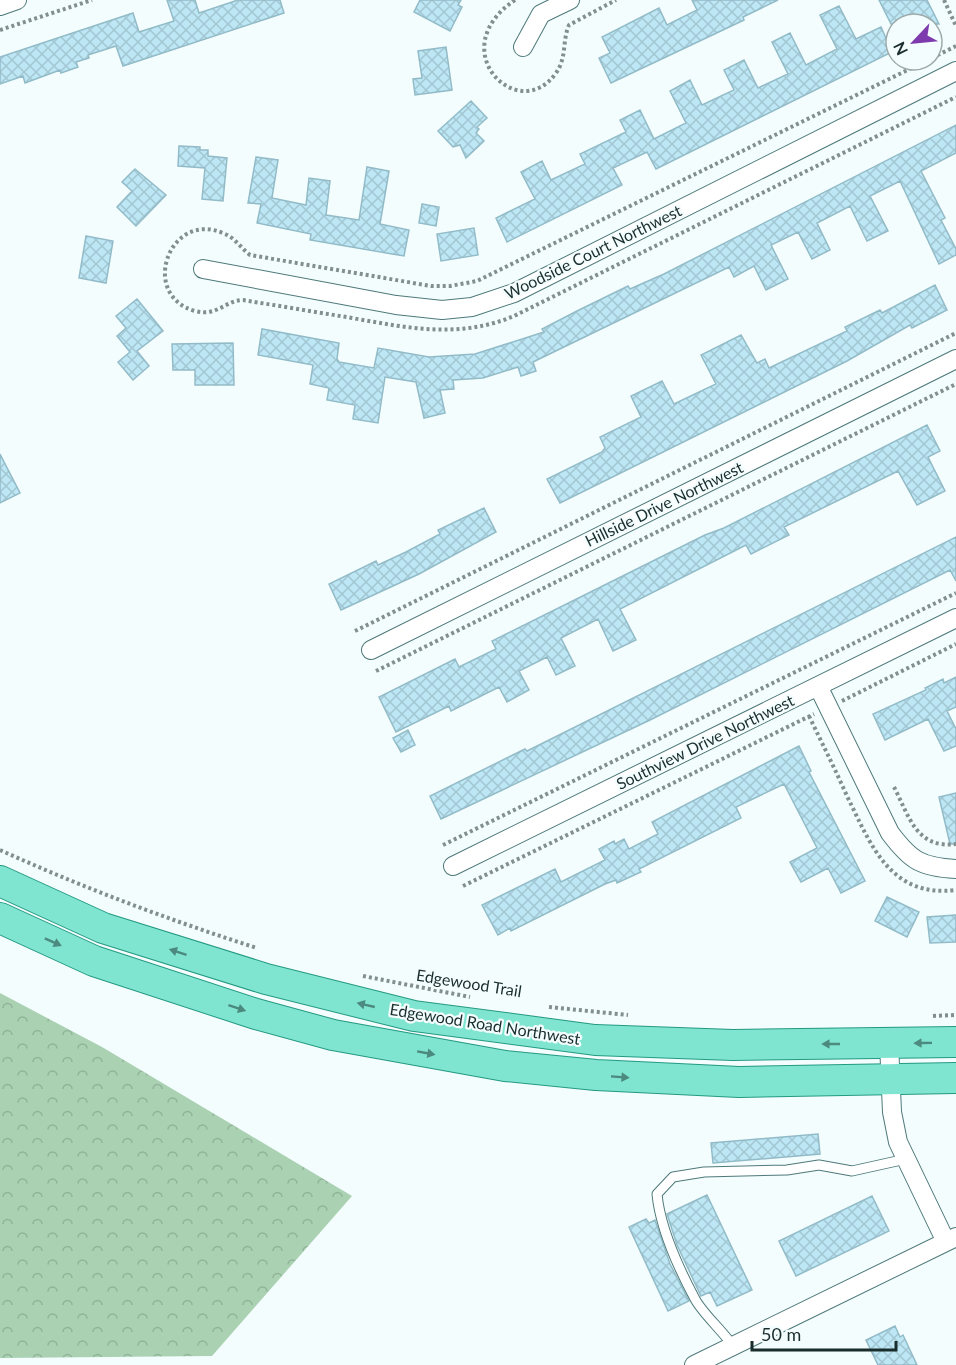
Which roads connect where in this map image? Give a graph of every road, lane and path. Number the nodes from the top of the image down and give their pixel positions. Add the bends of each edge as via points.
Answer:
1 (17, 0) edge
2 (92, 0) edge
3 (570, 0) edge
4 (944, 0) edge
5 (0, 6) edge
6 (956, 26) edge
7 (0, 30) edge
8 (524, 47) dead end
9 (956, 71) edge
10 (903, 72) edge
11 (956, 97) edge
12 (203, 269) dead end
13 (956, 333) edge
14 (956, 359) edge
15 (956, 384) edge
16 (956, 593) edge
17 (956, 618) edge
18 (355, 631) dead end
19 (956, 644) edge
20 (371, 650) dead end
21 (376, 671) dead end
22 (818, 686) junction
23 (842, 701) dead end
24 (817, 712) dead end
25 (894, 787) dead end
26 (956, 844) edge
27 (443, 845) dead end
28 (0, 850) edge
29 (453, 866) dead end
30 (956, 869) edge
31 (0, 881) edge
32 (463, 886) dead end
33 (0, 918) edge
34 (265, 951) dead end
35 (361, 976) dead end
36 (478, 998) dead end
37 (545, 1007) dead end
38 (636, 1015) dead end
39 (956, 1015) edge
40 (921, 1016) dead end
41 (956, 1042) edge
42 (890, 1043) junction
43 (892, 1078) junction
44 (956, 1078) edge
45 (906, 1159) junction
46 (951, 1240) edge
47 (733, 1346) junction
48 (694, 1365) edge

1 - 5 street
2 - 7 path
3 - 8 street via 541,15
4 - 6 path
9 - 12 street, Woodside Court Northwest via 514,293 472,307 442,310 396,305
10 - 11 path via 477,281 431,286 250,255 229,236 207,229 190,232 173,246 166,260 167,284 174,298 197,312 217,311 243,300 424,330 484,327 514,316
13 - 18 path
14 - 20 street, Hillside Drive Northwest
15 - 21 path
16 - 27 path
17 - 22 street, Southview Drive Northwest
19 - 23 path
22 - 29 street, Southview Drive Northwest
22 - 30 street via 890,833 906,854 928,867
24 - 32 path
25 - 26 path via 922,836 937,845
28 - 34 path via 172,921
42 -> 31 main road, Edgewood Road Northwest via 733,1045 595,1040 414,1016 266,979 103,928
33 -> 43 main road, Edgewood Road Northwest via 94,961 256,1014 413,1051 505,1066 666,1080
35 - 36 path, Edgewood Trail
37 - 38 path
39 - 40 path
41 -> 42 main road, Edgewood Road Northwest
42 - 43 street
43 - 44 main road, Edgewood Road Northwest
43 - 45 street via 892,1112
45 - 46 street
45 - 47 lane via 852,1171 819,1165 787,1170 704,1172 673,1177 657,1194 659,1216 696,1301
46 - 47 street
47 - 48 street

